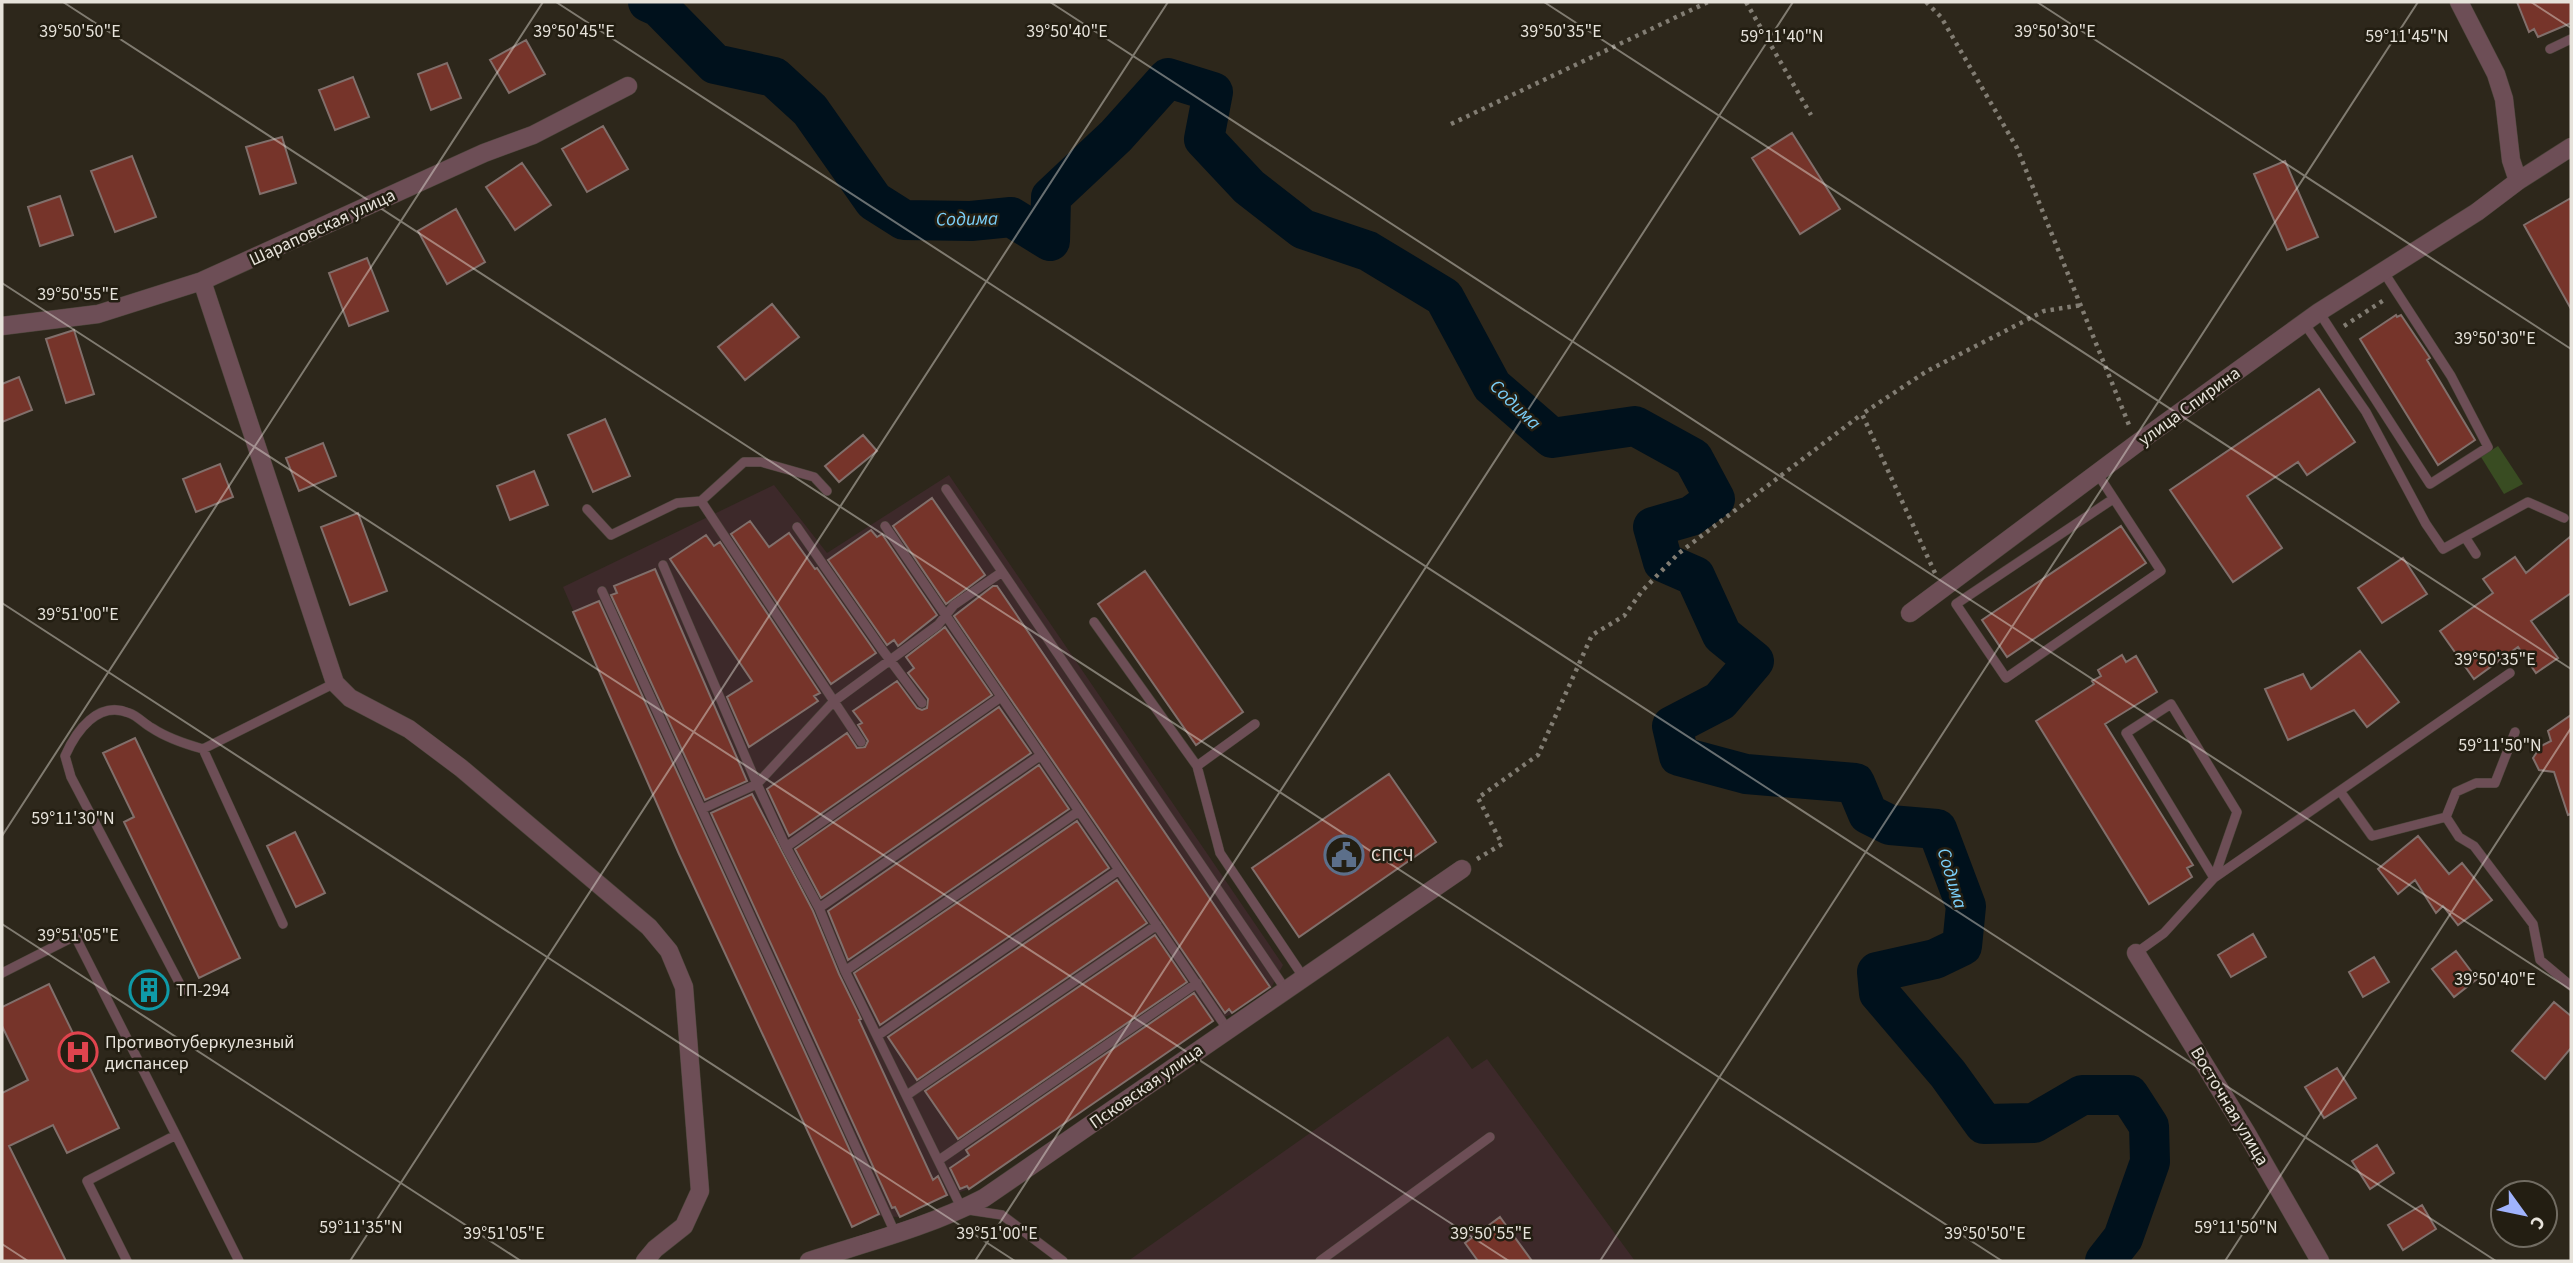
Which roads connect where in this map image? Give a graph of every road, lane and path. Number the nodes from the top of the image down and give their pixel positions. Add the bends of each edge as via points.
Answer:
1 (1708, 2) edge
2 (1745, 2) edge
3 (1926, 2) edge
4 (2459, 2) edge
5 (2571, 39) edge
6 (2550, 49) dead end
7 (628, 86) dead end
8 (1811, 115) dead end
9 (1451, 124) dead end
10 (2569, 154) edge
11 (2518, 181) junction
12 (2383, 271) junction
13 (202, 281) junction
14 (2396, 292) junction
15 (2082, 305) junction
16 (2319, 312) junction
17 (2304, 323) junction
18 (2, 326) edge
19 (2333, 334) junction
20 (1862, 414) junction
21 (2136, 444) junction
22 (2098, 473) junction
23 (946, 489) dead end
24 (827, 491) dead end
25 (2113, 499) junction
26 (701, 501) junction
27 (587, 509) dead end
28 (2564, 518) dead end
29 (885, 526) dead end
30 (797, 527) dead end
31 (2465, 537) junction
32 (2476, 554) dead end
33 (663, 565) dead end
34 (1002, 572) junction
35 (1943, 590) junction
36 (602, 591) dead end
37 (1956, 604) junction
38 (1910, 613) dead end
39 (946, 615) junction
40 (1094, 622) dead end
41 (891, 660) junction
42 (2510, 673) dead end
43 (335, 683) junction
44 (1001, 697) junction
45 (833, 702) junction
46 (922, 703) dead end
47 (1255, 724) dead end
48 (2515, 732) dead end
49 (861, 741) dead end
50 (202, 749) junction
51 (1041, 755) junction
52 (1197, 766) junction
53 (757, 784) junction
54 (2340, 791) junction
55 (702, 809) junction
56 (1079, 811) junction
57 (2446, 817) junction
58 (786, 847) junction
59 (1461, 869) joint
60 (1119, 870) junction
61 (2214, 878) junction
62 (819, 908) junction
63 (283, 924) dead end
64 (1157, 925) junction
65 (2136, 953) joint
66 (845, 971) junction
67 (2, 973) edge
68 (1304, 978) junction
69 (1197, 984) junction
70 (2571, 986) edge
71 (183, 990) dead end
72 (1286, 990) junction
73 (1228, 1030) junction
74 (877, 1036) junction
75 (907, 1095) junction
76 (176, 1135) junction
77 (1490, 1137) dead end
78 (939, 1160) junction
79 (962, 1209) junction
80 (896, 1235) junction
81 (832, 1258) edge
82 (127, 1261) edge
83 (239, 1261) edge
84 (645, 1261) edge
85 (809, 1261) edge
86 (1063, 1261) edge
87 (1320, 1261) edge
88 (2320, 1261) edge

1 - 9 path
2 - 8 path
3 - 15 path via 1941,17 2017,148
4 - 11 street via 2496,74
5 - 6 lane
7 - 13 street, Шараповская улица via 533,135
10 - 11 street, улица Спирина
11 - 12 street, улица Спирина
12 - 14 lane
12 - 16 street, улица Спирина
13 - 18 street, Шараповская улица via 98,314
13 - 43 street
14 - 19 path
14 - 19 lane via 2451,376 2487,447 2430,484
15 - 20 path via 2044,312 1927,371
15 - 21 path
16 - 17 street, улица Спирина
16 - 19 lane
17 - 21 street, улица Спирина
17 - 31 lane via 2366,412 2443,549
20 - 35 path
20 - 59 path via 1679,552 1624,616 1592,635 1538,755 1478,798 1502,844
21 - 22 street, улица Спирина
22 - 25 lane
22 - 35 street, улица Спирина
23 - 34 lane
24 - 26 lane via 814,477 761,462 744,462
25 - 37 lane
25 - 37 lane via 2161,571 2006,678
26 - 27 lane via 677,503 611,535
26 - 45 lane
28 - 31 lane via 2528,502
29 - 39 lane
30 - 41 lane
31 - 32 lane
33 - 53 lane
34 - 39 lane
34 - 72 lane
35 - 37 lane
35 - 38 street, улица Спирина
36 - 55 lane
39 - 41 lane
39 - 44 lane
40 - 52 lane
41 - 45 lane
41 - 46 lane
42 - 54 lane
43 - 50 lane
43 - 84 street via 351,698 410,729 461,768 649,927 669,951 684,987 700,1191 684,1226
44 - 51 lane
44 - 58 lane
45 - 49 lane
45 - 53 lane
47 - 52 lane
48 - 57 lane via 2495,783 2476,783 2456,792
50 - 63 lane
50 - 71 lane via 152,729 131,713 111,709 74,735 65,756 71,777
51 - 56 lane
51 - 62 lane
52 - 68 lane via 1220,853
53 - 55 lane
53 - 58 lane
54 - 57 lane via 2372,836
54 - 61 lane
55 - 80 lane
56 - 60 lane
56 - 66 lane
57 - 70 lane via 2533,923 2540,960
58 - 62 lane
59 - 68 street, Псковская улица
60 - 64 lane
60 - 74 lane
61 - 61 lane via 2126,733 2171,704 2237,811
61 - 65 lane via 2164,933
62 - 66 lane
64 - 69 lane
64 - 75 lane
65 - 88 street, Восточная улица
66 - 74 lane
67 - 76 lane via 75,936
68 - 72 street, Псковская улица
69 - 73 lane
69 - 78 lane
72 - 73 street, Псковская улица
73 - 79 street, Псковская улица
74 - 75 lane
75 - 78 lane
76 - 82 lane via 87,1181
76 - 83 lane
77 - 87 lane
78 - 79 lane
79 - 80 street, Псковская улица
79 - 86 lane via 1002,1215
80 - 81 street, Псковская улица
81 - 85 street, Псковская улица

